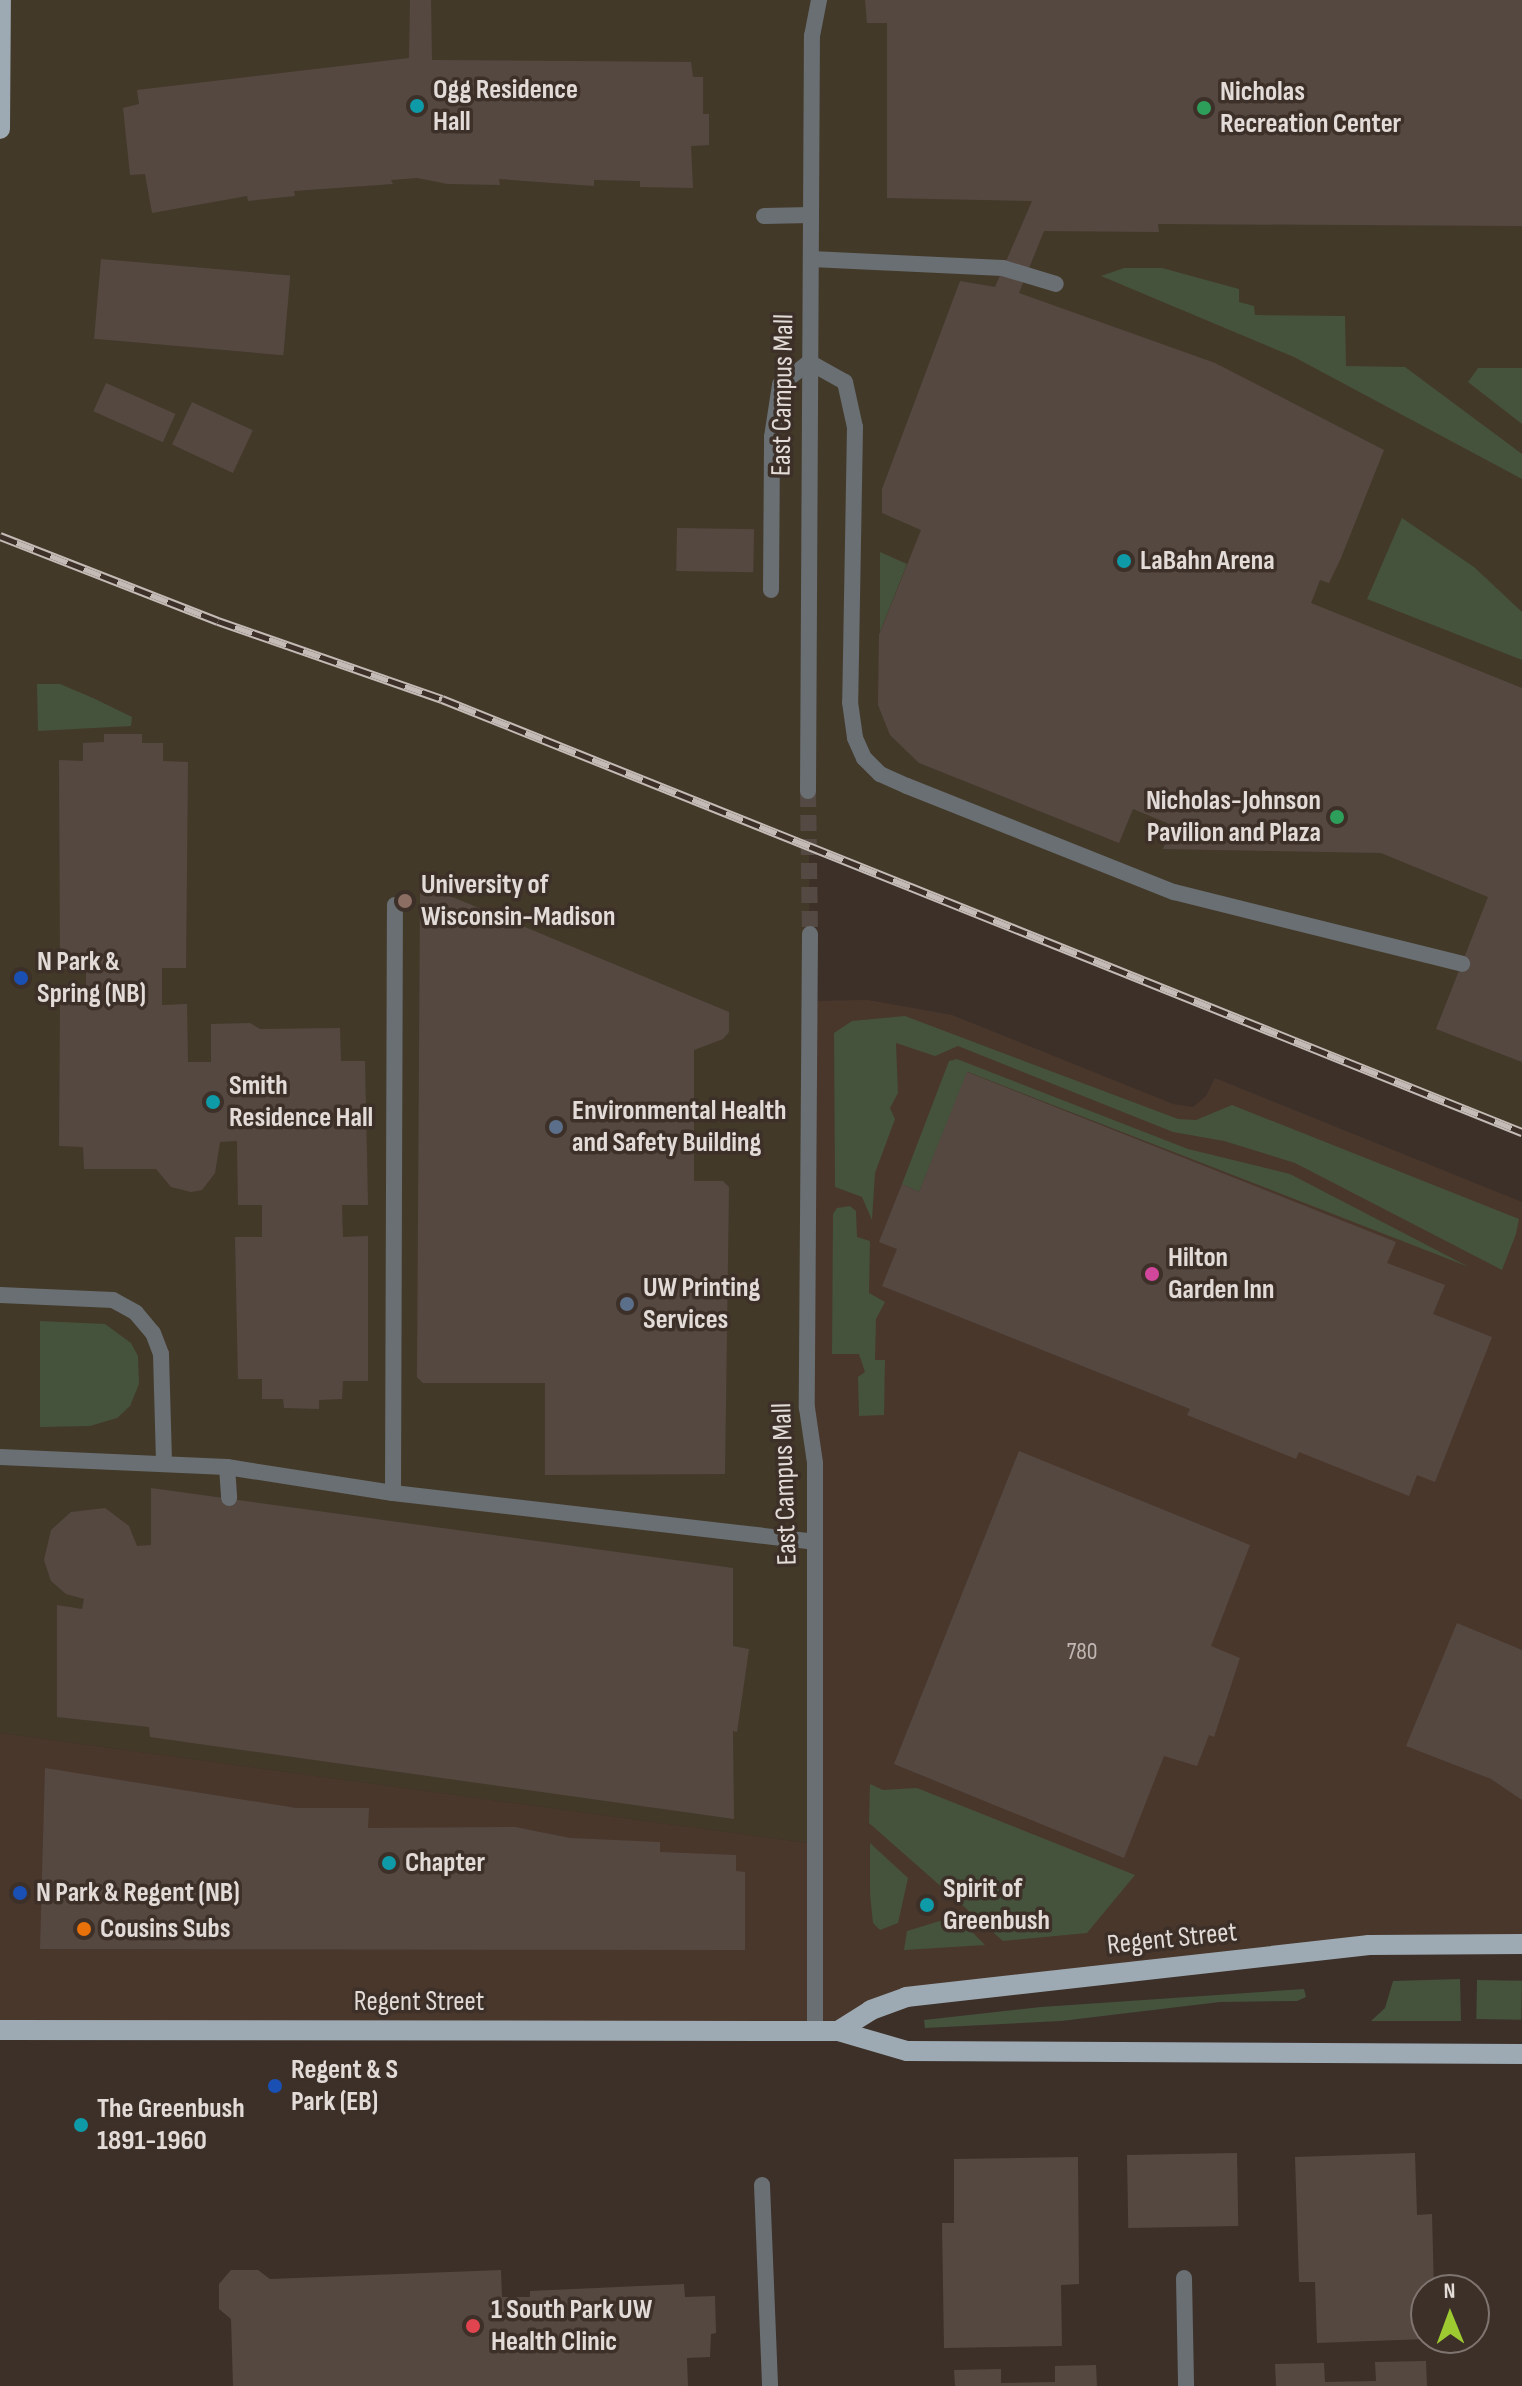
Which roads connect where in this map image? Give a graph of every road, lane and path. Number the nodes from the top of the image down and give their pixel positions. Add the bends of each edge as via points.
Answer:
1 (1, 0) edge
2 (819, 0) edge
3 (0, 129) edge
4 (811, 215) junction
5 (764, 216) dead end
6 (811, 259) junction
7 (1056, 284) dead end
8 (809, 362) junction
9 (771, 590) dead end
10 (808, 791) tunnel mouth
11 (395, 905) dead end
12 (810, 934) tunnel mouth
13 (1462, 964) dead end
14 (0, 1295) edge
15 (0, 1457) edge
16 (164, 1462) junction
17 (227, 1467) junction
18 (393, 1493) junction
19 (229, 1498) dead end
20 (814, 1542) junction
21 (1522, 1944) edge
22 (0, 2030) edge
23 (815, 2031) junction
24 (838, 2031) junction
25 (1522, 2054) edge
26 (762, 2185) dead end
27 (1184, 2278) dead end
28 (770, 2386) edge
29 (1186, 2386) edge

1 - 3 main road
2 - 4 street, East Campus Mall via 812,36
4 - 5 street
4 - 6 street, East Campus Mall
6 - 7 street via 1003,268
6 - 8 street, East Campus Mall
8 - 9 street via 780,385 772,437
8 - 10 street, East Campus Mall
8 - 13 street via 845,382 855,427 850,702 855,738 880,774 1174,892
11 - 18 street
12 - 20 street, East Campus Mall via 807,1408 815,1463
14 - 16 street via 113,1300 136,1313 153,1333 161,1354
15 - 16 street
16 - 17 street
17 - 18 street
17 - 19 street
18 - 20 street
20 - 23 street, East Campus Mall
21 - 24 main road, Regent Street via 1369,1945 906,1997 871,2010
22 - 23 main road, Regent Street
23 - 24 main road, Regent Street
24 - 25 main road, Regent Street via 907,2051
26 - 28 street
27 - 29 street

